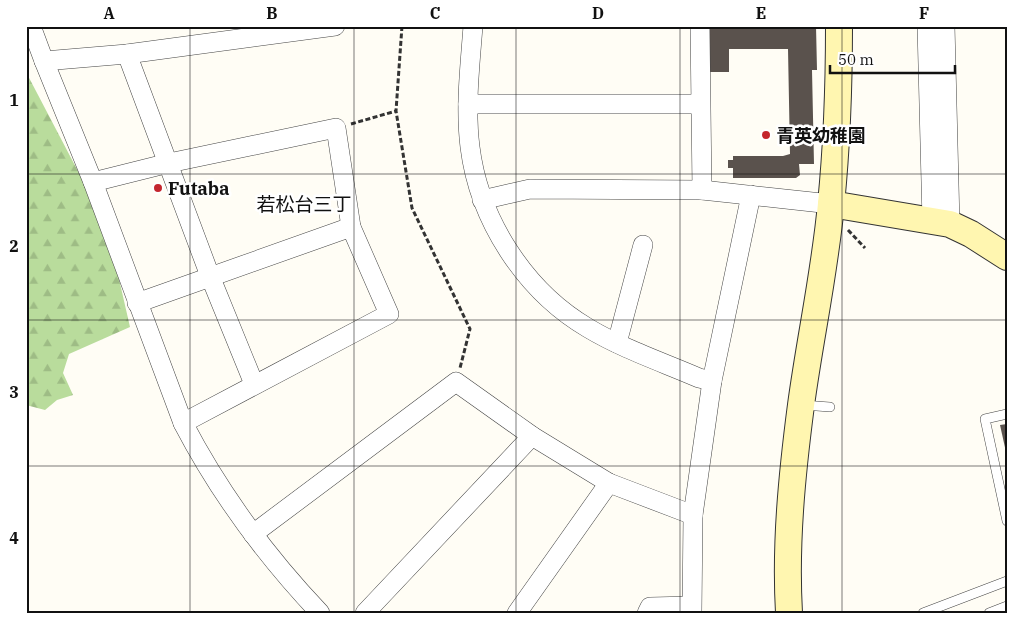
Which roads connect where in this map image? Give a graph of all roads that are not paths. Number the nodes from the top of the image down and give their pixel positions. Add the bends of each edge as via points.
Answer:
1 (31, 26) edge
2 (335, 26) edge
3 (473, 26) edge
4 (700, 26) edge
5 (839, 26) edge
6 (927, 26) edge
7 (945, 26) edge
8 (127, 54) junction
9 (44, 61) junction
10 (468, 104) junction
11 (700, 104) junction
12 (169, 163) junction
13 (94, 182) junction
14 (702, 190) junction
15 (751, 195) junction
16 (482, 200) junction
17 (831, 204) junction
18 (941, 222) junction
19 (351, 227) junction
20 (643, 245) dead end
21 (1007, 257) edge
22 (210, 276) junction
23 (137, 303) junction
24 (617, 343) junction
25 (712, 380) junction
26 (254, 384) junction
27 (801, 405) junction
28 (830, 408) dead end
29 (1007, 414) edge
30 (183, 422) junction
31 (532, 436) junction
32 (609, 483) junction
33 (694, 515) junction
34 (1007, 521) edge
35 (253, 534) junction
36 (1007, 581) edge
37 (1007, 606) edge
38 (691, 609) edge
39 (320, 613) edge
40 (365, 613) edge
41 (517, 613) edge
42 (647, 613) edge
43 (789, 613) edge
44 (923, 613) edge
45 (989, 613) edge

1 - 9 street
2 - 8 street
3 - 10 street
4 - 11 street
5 - 17 street via 839,124
6 - 18 street
7 - 18 street
8 - 9 street
8 - 12 street
9 - 13 street
10 - 11 street
10 - 16 street via 470,148
11 - 14 street
12 - 13 street
12 - 19 street via 336,128
12 - 22 street
13 - 23 street
14 - 15 street
14 - 16 street via 530,189
15 - 17 street
15 - 25 street
16 - 24 street via 512,258 542,294 587,328
17 - 18 street
17 - 27 street
18 - 21 street via 971,234
19 - 22 street
19 - 26 street via 389,314
20 - 24 street
22 - 23 street
22 - 26 street
23 - 30 street
24 - 25 street via 699,378
25 - 33 street
26 - 30 street
27 - 28 lane
27 - 43 street via 792,483 787,582
29 - 34 lane via 985,419
30 - 35 street via 204,463
31 - 32 street
31 - 35 street via 456,382
31 - 40 street
32 - 33 street
32 - 41 street
33 - 38 street
35 - 39 street
36 - 44 lane
37 - 45 lane
38 - 42 street via 650,607

